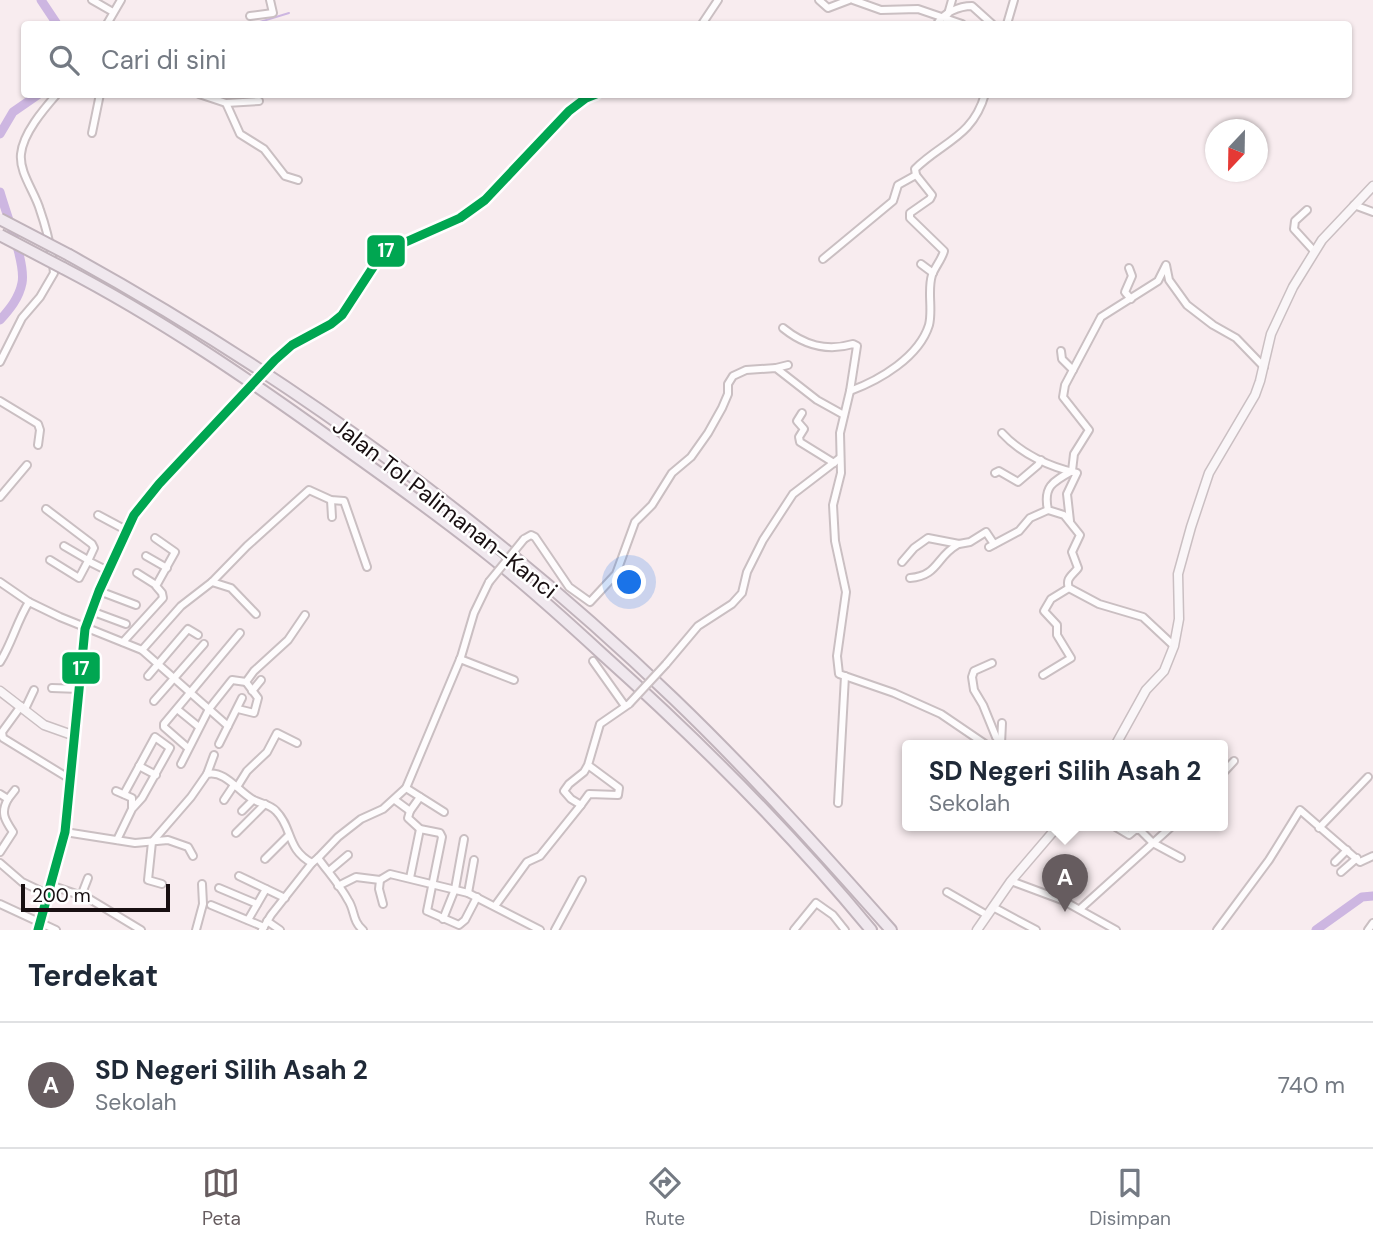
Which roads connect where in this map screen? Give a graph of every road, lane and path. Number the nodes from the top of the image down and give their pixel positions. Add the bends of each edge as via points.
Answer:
1 (92, 0) edge
2 (121, 0) edge
3 (270, 0) edge
4 (718, 0) edge
5 (819, 0) edge
6 (851, 0) edge
7 (952, 0) edge
8 (1014, 0) edge
9 (113, 12) junction
10 (948, 14) junction
11 (250, 16) dead end
12 (109, 21) edge
13 (704, 21) edge
14 (939, 21) edge
15 (989, 21) edge
16 (1008, 21) edge
17 (54, 98) edge
18 (99, 98) edge
19 (211, 98) edge
20 (588, 98) edge
21 (983, 98) edge
22 (259, 101) dead end
23 (226, 103) junction
24 (92, 133) dead end
25 (916, 175) junction
26 (298, 180) dead end
27 (1373, 186) edge
28 (1354, 205) junction
29 (1307, 210) dead end
30 (1373, 212) edge
31 (0, 219) edge
32 (0, 235) edge
33 (1314, 251) junction
34 (823, 259) dead end
35 (921, 264) dead end
36 (1129, 268) dead end
37 (933, 273) junction
38 (1169, 280) junction
39 (1157, 281) junction
40 (1131, 299) junction
41 (783, 328) dead end
42 (1061, 351) dead end
43 (0, 362) edge
44 (788, 365) dead end
45 (1264, 367) junction
46 (776, 368) junction
47 (797, 370) dead end
48 (1073, 370) junction
49 (790, 377) junction
50 (850, 391) junction
51 (0, 401) edge
52 (802, 413) dead end
53 (844, 415) junction
54 (1002, 433) dead end
55 (38, 445) dead end
56 (1041, 460) junction
57 (837, 461) junction
58 (27, 465) dead end
59 (1072, 471) junction
60 (995, 473) dead end
61 (0, 497) edge
62 (331, 500) junction
63 (46, 509) dead end
64 (1048, 510) junction
65 (99, 515) dead end
66 (332, 517) dead end
67 (1070, 521) junction
68 (127, 530) junction
69 (155, 538) dead end
70 (959, 544) junction
71 (64, 546) dead end
72 (146, 556) dead end
73 (50, 560) dead end
74 (88, 561) junction
75 (902, 562) dead end
76 (367, 566) dead end
77 (167, 568) junction
78 (108, 571) junction
79 (137, 573) dead end
80 (910, 578) dead end
81 (0, 582) edge
82 (212, 582) junction
83 (156, 585) junction
84 (1069, 587) junction
85 (99, 591) junction
86 (29, 602) junction
87 (136, 605) dead end
88 (91, 611) junction
89 (256, 614) dead end
90 (305, 615) dead end
91 (127, 624) dead end
92 (85, 629) junction
93 (240, 634) dead end
94 (198, 635) dead end
95 (123, 642) junction
96 (204, 645) dead end
97 (1174, 646) junction
98 (139, 648) junction
99 (482, 657) dead end
100 (460, 659) junction
101 (593, 661) dead end
102 (0, 662) edge
103 (159, 663) junction
104 (992, 663) dead end
105 (478, 666) junction
106 (148, 676) dead end
107 (1043, 676) dead end
108 (175, 677) junction
109 (845, 677) junction
110 (261, 680) dead end
111 (514, 680) dead end
112 (246, 682) junction
113 (52, 688) dead end
114 (80, 689) junction
115 (34, 690) dead end
116 (0, 691) edge
117 (252, 691) junction
118 (191, 693) junction
119 (242, 698) dead end
120 (154, 701) dead end
121 (627, 705) junction
122 (23, 708) junction
123 (177, 709) junction
124 (209, 709) junction
125 (238, 709) junction
126 (1002, 723) dead end
127 (228, 726) junction
128 (199, 727) junction
129 (75, 736) junction
130 (979, 740) edge
131 (998, 740) edge
132 (1001, 740) edge
133 (1118, 740) edge
134 (297, 743) dead end
135 (219, 744) dead end
136 (188, 748) junction
137 (214, 755) dead end
138 (1234, 761) dead end
139 (181, 764) dead end
140 (588, 765) junction
141 (139, 766) junction
142 (1228, 768) edge
143 (206, 774) junction
144 (156, 775) junction
145 (1368, 777) dead end
146 (70, 779) junction
147 (236, 786) junction
148 (406, 788) junction
149 (15, 790) dead end
150 (116, 791) dead end
151 (0, 794) edge
152 (124, 794) junction
153 (420, 797) junction
154 (8, 799) junction
155 (224, 800) dead end
156 (253, 800) junction
157 (395, 800) junction
158 (838, 803) dead end
159 (265, 804) junction
160 (581, 805) junction
161 (132, 809) junction
162 (242, 811) dead end
163 (410, 811) junction
164 (444, 812) dead end
165 (1319, 828) junction
166 (420, 829) junction
167 (1054, 831) edge
168 (1141, 831) edge
169 (1166, 831) edge
170 (65, 832) junction
171 (236, 833) dead end
172 (288, 836) junction
173 (464, 839) dead end
174 (117, 840) junction
175 (152, 842) junction
176 (1153, 843) junction
177 (1347, 850) junction
178 (0, 852) edge
179 (348, 855) dead end
180 (193, 856) dead end
181 (1373, 856) edge
182 (1181, 858) dead end
183 (1357, 858) junction
184 (265, 859) dead end
185 (474, 860) dead end
186 (315, 861) junction
187 (1335, 862) dead end
188 (0, 863) edge
189 (329, 871) junction
190 (1340, 872) dead end
191 (239, 876) dead end
192 (88, 878) dead end
193 (410, 878) junction
194 (380, 880) junction
195 (582, 880) dead end
196 (1011, 881) junction
197 (433, 883) junction
198 (162, 884) dead end
199 (202, 884) dead end
200 (338, 886) junction
201 (219, 888) dead end
202 (49, 889) junction
203 (266, 889) junction
204 (455, 889) junction
205 (947, 892) dead end
206 (468, 893) junction
207 (81, 895) junction
208 (477, 897) junction
209 (285, 898) junction
210 (257, 904) junction
211 (383, 904) dead end
212 (2, 905) edge
213 (211, 905) dead end
214 (495, 906) junction
215 (993, 907) junction
216 (1080, 909) junction
217 (0, 914) edge
218 (987, 915) junction
219 (443, 919) junction
220 (248, 920) junction
221 (1373, 923) edge
222 (39, 926) edge
223 (264, 926) edge
224 (56, 930) edge
225 (141, 930) edge
226 (196, 930) edge
227 (280, 930) edge
228 (363, 930) edge
229 (540, 930) edge
230 (555, 930) edge
231 (794, 930) edge
232 (845, 930) edge
233 (871, 930) edge
234 (891, 930) edge
235 (977, 930) edge
236 (1036, 930) edge
237 (1116, 930) edge
238 (1217, 930) edge
239 (1368, 930) edge

1 - 9 street
2 - 9 street
3 - 11 street via 273,13
4 - 13 street
5 - 6 street via 828,8
6 - 14 street via 881,10 918,9
7 - 10 street
8 - 16 street
9 - 12 street
10 - 14 street
10 - 15 street via 972,6
17 - 43 street via 28,135 21,159 41,211 54,273 22,318
18 - 24 street
19 - 23 street
20 - 68 street, bridge via 569,111 473,209 383,252 342,315 275,360 159,484
21 - 25 street via 971,123 917,167
22 - 23 street
23 - 26 street via 240,134 264,149 285,176
25 - 34 street via 896,186 893,201
25 - 37 street via 932,195 909,218 944,251
27 - 28 street
28 - 30 street
28 - 33 street
29 - 33 street via 1295,221 1294,229
31 - 234 highway, Jalan Tol Palimanan–Kanci, bridge via 125,286 261,371 490,536 673,697 807,834
32 - 233 highway, Jalan Tol Palimanan–Kanci, bridge via 151,318 255,385 482,550 663,708 792,839
33 - 45 street via 1271,334
35 - 37 street
36 - 40 street via 1132,276 1125,292
37 - 50 street via 929,322 919,344 890,371
38 - 39 street
38 - 39 street via 1166,265
38 - 45 street via 1187,304 1236,338
39 - 40 street
40 - 48 street via 1101,317
41 - 50 street via 813,345 835,349 855,345
42 - 48 street
44 - 46 street
45 - 97 street via 1252,401 1209,473 1191,527 1178,574 1179,620
46 - 49 street
46 - 100 street, bridge via 746,370 733,376 708,433 635,523 617,574 591,601 568,586 535,537 524,539 489,582
47 - 49 street
48 - 59 street via 1063,397 1089,430 1074,454
49 - 53 street
50 - 53 street
51 - 55 street via 38,424
52 - 57 street via 797,421 804,429 800,442
53 - 57 street
54 - 56 street
56 - 59 street
56 - 60 street via 1018,482
57 - 109 street via 841,473 833,520 846,592 837,656 838,671
57 - 121 street, bridge via 793,494 762,540 739,597 698,626
58 - 61 street
59 - 64 street via 1047,489
59 - 67 street via 1078,474 1067,494
62 - 66 street
62 - 76 street via 344,501
62 - 82 street via 311,490 304,493
63 - 74 street via 94,545
64 - 67 street
64 - 70 street via 991,546 986,532
65 - 68 street
67 - 84 street via 1080,537 1072,552 1078,568 1068,579
68 - 78 street
69 - 77 street via 175,552
70 - 75 street via 926,539
70 - 80 street via 944,552 935,569
71 - 74 street
72 - 77 street
73 - 74 street via 79,578
74 - 78 street
77 - 83 street
78 - 85 street
79 - 83 street
81 - 86 street
82 - 89 street via 231,588
82 - 98 street
83 - 95 street via 163,598
84 - 97 street via 1099,604 1143,617
84 - 107 street via 1051,599 1044,611 1057,625 1057,635 1071,658
85 - 87 street
85 - 88 street
86 - 92 street
86 - 102 street
88 - 91 street
88 - 92 street
90 - 112 street via 288,640
92 - 95 street
92 - 114 street
93 - 118 street
94 - 103 street via 188,629
95 - 98 street
96 - 108 street
97 - 133 street via 1164,671 1146,690
98 - 103 street
99 - 105 street
100 - 105 street
100 - 148 street
101 - 121 street
103 - 106 street
103 - 108 street
104 - 131 street via 974,671 972,680
105 - 111 street
108 - 118 street
108 - 120 street
109 - 130 street via 941,714
109 - 158 street
110 - 117 street
112 - 117 street
112 - 124 street via 232,680
113 - 114 street
114 - 129 street
115 - 122 street
116 - 122 street
117 - 125 street via 258,701 254,713
118 - 123 street
118 - 124 street
119 - 125 street
121 - 140 street via 600,724
122 - 129 street via 44,725
122 - 146 street via 2,737
123 - 128 street
123 - 136 street via 163,726
124 - 127 street
124 - 128 street
125 - 127 street
126 - 132 street
127 - 135 street
128 - 136 street
129 - 146 street
134 - 147 street via 276,733 267,752
136 - 139 street
137 - 143 street
138 - 142 street
140 - 160 street via 564,791
140 - 160 street via 620,791 615,796 589,794
141 - 144 street
141 - 144 street via 155,737 170,748
141 - 152 street
143 - 147 street via 216,774
143 - 175 street
144 - 161 street
145 - 165 street
146 - 170 street
147 - 155 street
147 - 156 street
148 - 153 street
148 - 157 street
149 - 154 street
150 - 152 street
151 - 154 street
152 - 161 street via 132,798
153 - 163 street
153 - 164 street
154 - 178 street via 4,820 13,832
156 - 159 street
156 - 162 street
157 - 163 street
157 - 186 street via 345,831
159 - 171 street
159 - 172 street via 279,813
160 - 214 street via 540,856 527,863
161 - 174 street
163 - 166 street via 408,818
165 - 177 street
165 - 238 street via 1303,810 1298,811 1269,860
166 - 193 street
166 - 197 street via 442,834
167 - 196 street
168 - 176 street
169 - 176 street
170 - 174 street
170 - 202 street
172 - 184 street
172 - 186 street via 298,852
173 - 204 street
174 - 175 street
175 - 180 street via 184,845
175 - 198 street via 148,880
176 - 182 street
176 - 216 street
177 - 183 street
177 - 187 street
179 - 189 street
181 - 183 street via 1362,862
183 - 190 street
185 - 206 street
186 - 189 street
186 - 209 street
188 - 202 street via 22,882
189 - 200 street
191 - 203 street
192 - 207 street
193 - 194 street via 390,874
193 - 197 street
194 - 200 street via 356,877
194 - 211 street
195 - 230 street
196 - 215 street
196 - 216 street
197 - 204 street
197 - 219 street via 426,909
199 - 226 street via 203,904
200 - 228 street
201 - 210 street
202 - 207 street
202 - 222 street
203 - 209 street
203 - 210 street
204 - 206 street
204 - 219 street
205 - 218 street
206 - 208 street
207 - 225 street
208 - 214 street
208 - 219 street via 463,923
209 - 223 street
210 - 220 street
212 - 217 street
212 - 222 street
213 - 220 street
214 - 229 street
215 - 218 street
215 - 236 street
216 - 237 street
218 - 235 street
220 - 223 street
221 - 239 street
222 - 224 street
223 - 227 street
231 - 232 street via 816,903

